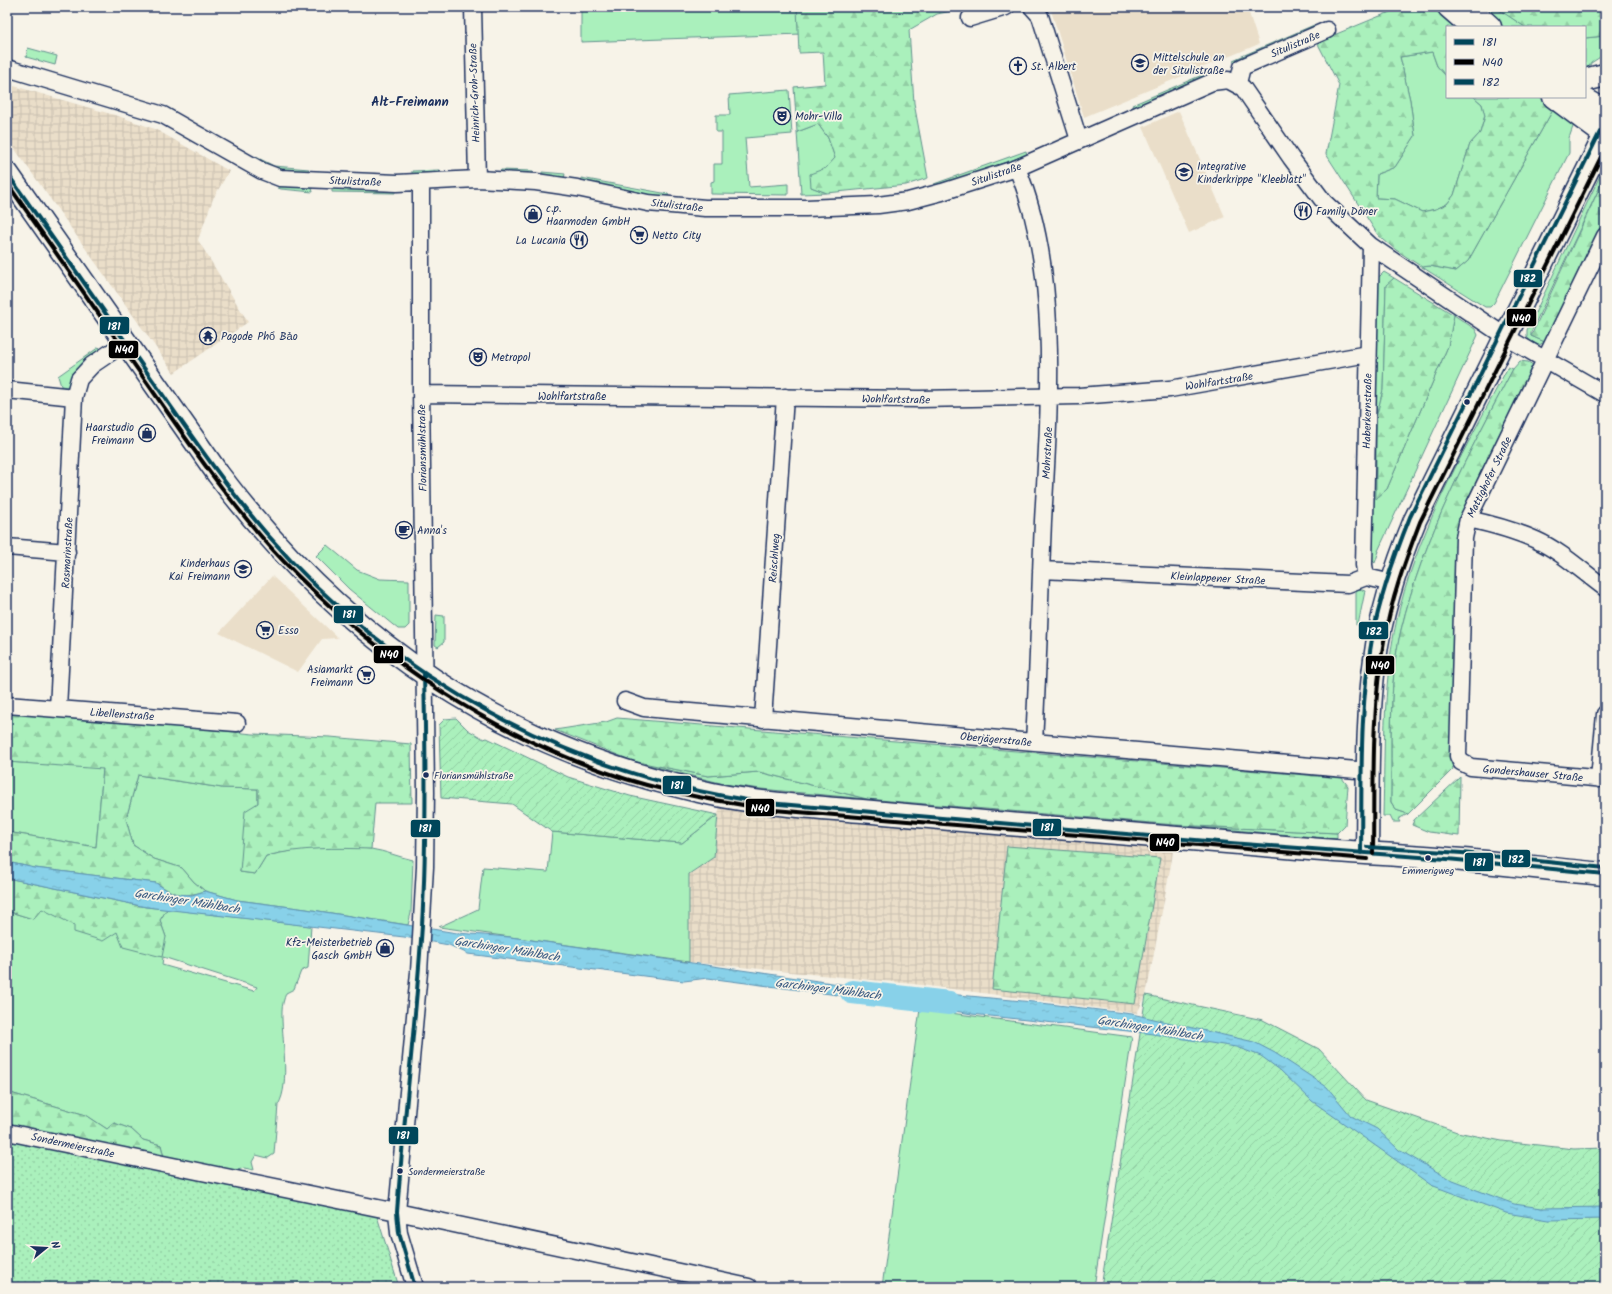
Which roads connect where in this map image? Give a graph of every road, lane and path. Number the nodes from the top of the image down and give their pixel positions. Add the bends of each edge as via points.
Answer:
1 (473, 7) edge
2 (1006, 7) edge
3 (1457, 8) edge
4 (1036, 12) edge
5 (970, 18) dead end
6 (1471, 26) edge
7 (1488, 26) edge
8 (1327, 30) dead end
9 (7, 68) edge
10 (1605, 75) edge
11 (1586, 80) edge
12 (1238, 83) junction
13 (1555, 98) edge
14 (1584, 98) edge
15 (1605, 111) edge
16 (1605, 135) edge
17 (1078, 140) junction
18 (1017, 168) junction
19 (7, 172) edge
20 (477, 179) junction
21 (421, 182) junction
22 (1605, 236) edge
23 (1371, 246) junction
24 (1506, 337) junction
25 (126, 342) junction
26 (1368, 354) junction
27 (1546, 360) junction
28 (7, 390) edge
29 (421, 394) junction
30 (1605, 394) edge
31 (74, 396) junction
32 (785, 397) junction
33 (1049, 397) junction
34 (1468, 519) junction
35 (7, 547) edge
36 (67, 552) junction
37 (1041, 570) junction
38 (1366, 577) junction
39 (1392, 584) junction
40 (1605, 588) edge
41 (424, 674) junction
42 (625, 701) dead end
43 (7, 705) edge
44 (58, 709) junction
45 (1605, 714) edge
46 (763, 719) junction
47 (237, 723) dead end
48 (1034, 742) junction
49 (1461, 762) joint
50 (1368, 771) junction
51 (1602, 779) edge
52 (1366, 853) junction
53 (1605, 874) edge
54 (7, 1132) edge
55 (397, 1212) junction
56 (415, 1287) edge
57 (747, 1287) edge

1 - 20 street, Heinrich-Groh-Straße
2 - 5 street
3 - 6 main road
3 - 7 main road
4 - 17 street
8 - 12 street, Situlistraße via 1242,67
9 - 21 street, Situlistraße via 163,115 262,171 280,178
10 - 11 main road
12 - 17 street, Situlistraße via 1228,80 1212,82
12 - 23 street via 1249,94 1324,202
13 - 16 main road
14 - 15 main road
16 - 24 main road
17 - 18 street, Situlistraße
18 - 20 street, Situlistraße via 908,201 798,209 674,206 536,182
18 - 33 street, Mohrstraße via 1032,215 1042,272 1049,338
19 - 25 main road
20 - 21 street, Situlistraße
21 - 29 street, Floriansmühlstraße
22 - 27 street, Mattighofer Straße
23 - 24 street
23 - 26 street, Haberkernstraße
24 - 27 street
24 - 39 main road via 1415,520
25 - 31 street, Rosmarinstraße via 92,365 79,379
25 - 41 main road via 218,474 256,523 325,596 378,641
26 - 33 street, Wohlfartstraße via 1170,389
26 - 38 street, Haberkernstraße via 1364,565
27 - 30 street
27 - 34 street, Mattighofer Straße
28 - 31 street
29 - 32 street, Wohlfartstraße
29 - 41 street, Floriansmühlstraße
31 - 36 street, Rosmarinstraße
32 - 33 street, Wohlfartstraße
32 - 46 street, Reischlweg
33 - 37 street, Mohrstraße
34 - 40 street via 1537,540
34 - 49 street, Mattighofer Straße via 1464,538 1458,756
35 - 36 street
36 - 44 street, Rosmarinstraße
37 - 38 street, Kleinlappener Straße via 1348,584
37 - 48 street, Mohrstraße
38 - 39 street
39 - 50 main road via 1375,658 1371,690
41 - 52 main road via 502,721 545,741 609,767 715,795 776,804
41 - 55 street, Floriansmühlstraße via 426,792 422,924
42 - 46 street, Oberjägerstraße via 644,708
43 - 44 street, Libellenstraße
44 - 47 street, Libellenstraße
45 - 51 street
46 - 48 street, Oberjägerstraße
48 - 50 street, Oberjägerstraße
49 - 51 street, Gondershauser Straße via 1471,767
50 - 52 main road
52 - 53 main road via 1461,859
54 - 55 street, Sondermeierstraße
55 - 56 street, Floriansmühlstraße via 398,1227
55 - 57 street, Sondermeierstraße

